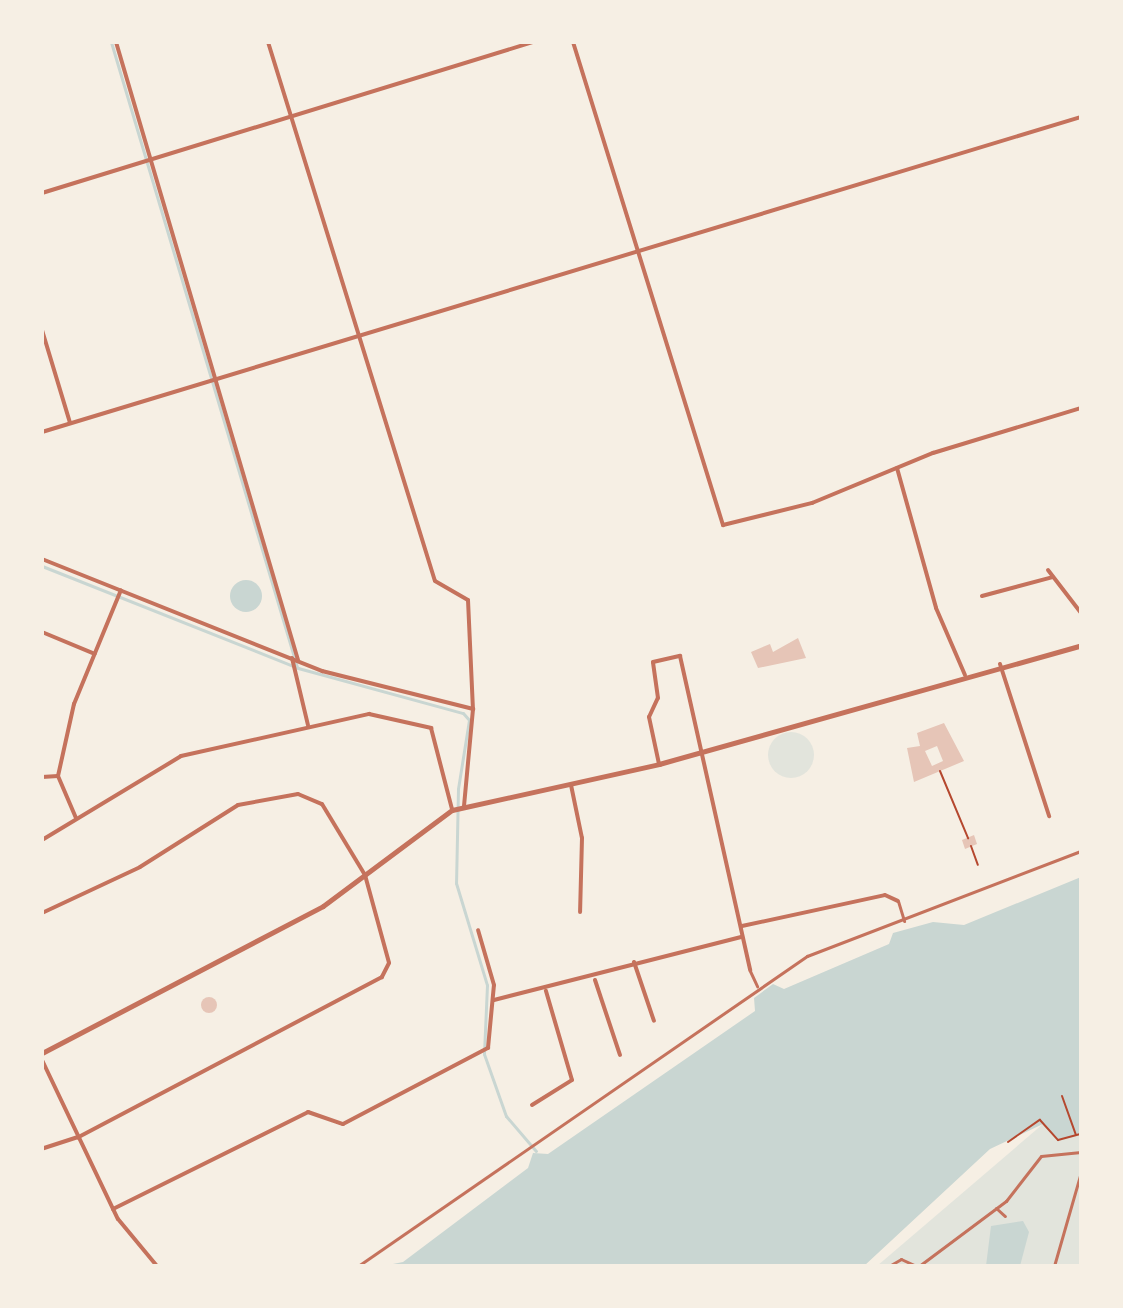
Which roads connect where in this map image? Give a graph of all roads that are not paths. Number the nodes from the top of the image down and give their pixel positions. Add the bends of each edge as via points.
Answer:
1 (116, 42) edge
2 (268, 42) edge
3 (533, 42) edge
4 (573, 42) edge
5 (291, 116) junction
6 (1081, 117) edge
7 (152, 159) junction
8 (42, 193) edge
9 (637, 252) junction
10 (42, 330) edge
11 (358, 335) junction
12 (213, 379) junction
13 (1081, 408) edge
14 (70, 423) junction
15 (42, 432) edge
16 (897, 468) junction
17 (42, 559) edge
18 (1048, 570) dead end
19 (1053, 577) junction
20 (121, 590) junction
21 (982, 596) dead end
22 (1081, 613) edge
23 (42, 632) edge
24 (1081, 645) edge
25 (95, 654) junction
26 (295, 659) junction
27 (1000, 664) junction
28 (965, 675) junction
29 (473, 709) junction
30 (308, 725) junction
31 (704, 751) junction
32 (659, 764) junction
33 (58, 776) junction
34 (42, 777) edge
35 (571, 785) junction
36 (464, 806) junction
37 (452, 810) junction
38 (1049, 816) dead end
39 (76, 818) junction
40 (42, 840) edge
41 (1081, 851) edge
42 (365, 875) junction
43 (898, 901) joint
44 (580, 912) dead end
45 (42, 913) edge
46 (904, 921) junction
47 (742, 926) junction
48 (478, 930) dead end
49 (743, 937) junction
50 (634, 962) junction
51 (750, 970) joint
52 (595, 980) junction
53 (757, 986) junction
54 (546, 991) junction
55 (494, 1000) junction
56 (654, 1021) dead end
57 (42, 1053) edge
58 (620, 1055) dead end
59 (42, 1060) edge
60 (532, 1105) dead end
61 (78, 1137) junction
62 (42, 1149) edge
63 (1081, 1152) edge
64 (1081, 1172) edge
65 (996, 1208) junction
66 (113, 1209) junction
67 (1005, 1216) dead end
68 (157, 1266) edge
69 (358, 1266) edge
70 (889, 1266) edge
71 (917, 1266) edge
72 (1054, 1266) edge

1 - 7 street
2 - 5 street
3 - 5 street
4 - 9 street
5 - 7 street
5 - 11 street
6 - 9 street
7 - 8 street
7 - 12 street
9 - 11 street
9 - 16 street via 723,525 812,503
10 - 14 street
11 - 12 street
11 - 29 street via 435,581 468,600
12 - 14 street
12 - 26 street
13 - 16 street
14 - 15 street
16 - 28 street via 936,608
17 - 20 street
18 - 19 street
19 - 21 street
19 - 22 street
20 - 25 street
20 - 26 street
23 - 25 street
24 - 27 street
25 - 33 street
26 - 29 street
26 - 30 street
27 - 28 street
27 - 38 street
28 - 31 street
29 - 36 street
30 - 37 street via 388,712 417,720 439,739
30 - 39 street via 170,760
31 - 32 street
31 - 32 street via 680,656 653,662 658,698 649,717
31 - 47 street
32 - 35 street
33 - 34 street
33 - 39 street
35 - 36 street
35 - 44 street via 582,838
36 - 37 street
37 - 42 street
39 - 40 street
41 - 46 street
42 - 45 street via 322,804 272,794 216,815 140,867
42 - 57 street via 251,948
42 - 61 street via 386,950 382,977
43 - 46 street
43 - 47 street via 885,895
46 - 53 street via 824,947
47 - 49 street
48 - 55 street
49 - 50 street
49 - 51 street
50 - 52 street
50 - 56 street
51 - 53 street
52 - 54 street
52 - 58 street
53 - 69 street
54 - 55 street
54 - 60 street via 572,1080
55 - 66 street via 488,1048 343,1124 308,1112
59 - 61 street
61 - 62 street
61 - 66 street
63 - 65 street via 1041,1156
64 - 72 street
65 - 67 street
65 - 71 street
66 - 68 street
70 - 71 street via 901,1259

